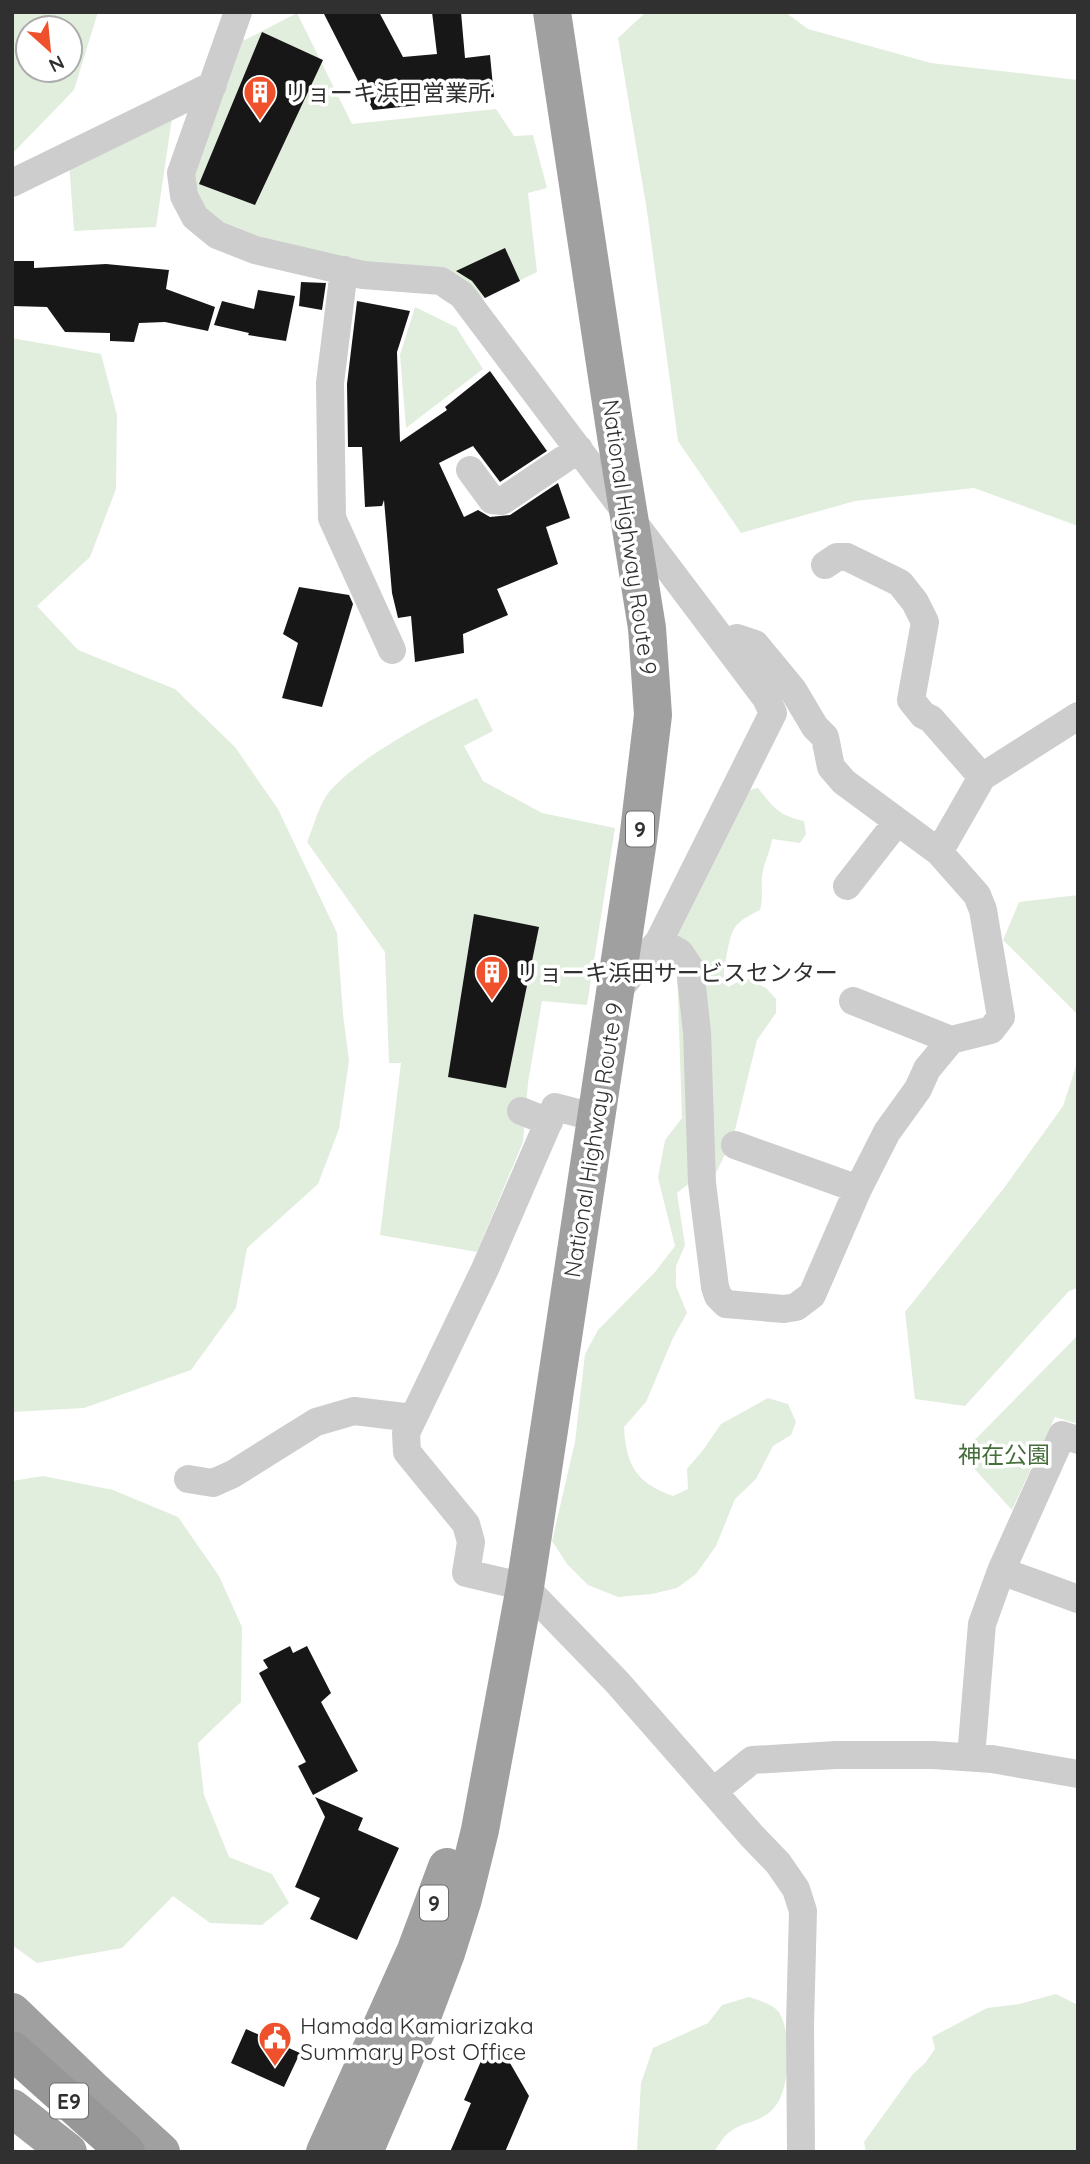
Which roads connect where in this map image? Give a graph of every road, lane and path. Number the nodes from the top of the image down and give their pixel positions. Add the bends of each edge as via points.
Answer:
1 (238, 12) edge
2 (552, 12) edge
3 (213, 85) junction
4 (12, 183) edge
5 (344, 270) junction
6 (579, 449) junction
7 (470, 470) dead end
8 (628, 513) junction
9 (825, 565) dead end
10 (725, 643) junction
11 (392, 650) dead end
12 (1078, 716) edge
13 (982, 776) junction
14 (897, 822) junction
15 (939, 852) junction
16 (847, 886) dead end
17 (659, 941) junction
18 (615, 994) junction
19 (853, 1001) dead end
20 (951, 1040) junction
21 (521, 1111) dead end
22 (597, 1118) junction
23 (549, 1122) junction
24 (735, 1145) dead end
25 (858, 1189) junction
26 (413, 1418) junction
27 (1078, 1440) edge
28 (188, 1479) dead end
29 (1001, 1571) junction
30 (525, 1587) junction
31 (1078, 1599) edge
32 (971, 1757) junction
33 (1078, 1774) edge
34 (714, 1791) junction
35 (12, 2012) edge
36 (12, 2050) edge
37 (12, 2074) edge
38 (12, 2108) edge
39 (150, 2148) edge
40 (336, 2150) edge
41 (68, 2152) edge
42 (91, 2152) edge
43 (800, 2152) edge

1 - 3 street
2 - 8 highway, National Highway Route 9 / 9
3 - 4 street
3 - 5 street via 181,173 184,196 195,217 217,235 255,250
5 - 6 street via 441,281 462,295
5 - 11 street via 330,383 332,518
6 - 7 street via 502,501 492,500
6 - 8 street
8 - 10 street
8 - 18 highway, National Highway Route 9 / 9 via 647,628 653,715
9 - 13 street via 847,556 900,583 915,602 925,622 911,699
10 - 14 street via 737,638 755,644 825,737 831,766 859,795
10 - 17 street via 773,713
12 - 13 street
13 - 15 street
14 - 15 street
14 - 16 street
15 - 20 street via 977,895 984,910 1001,1017 991,1030
17 - 18 street
17 - 25 street via 680,953 690,968 702,1183 718,1296 726,1304 784,1309 796,1307 812,1295
18 - 22 highway, National Highway Route 9 / 9
19 - 20 street
20 - 25 street via 887,1132
21 - 23 street
22 - 23 street via 555,1107
22 - 30 highway, National Highway Route 9 / 9
23 - 26 street
24 - 25 street
26 - 28 street via 354,1411 316,1422 213,1483
26 - 30 street via 406,1433 407,1452 466,1524 471,1542 466,1573
27 - 29 street via 1062,1435
29 - 31 street
29 - 32 street via 982,1623
30 - 34 street
30 - 40 highway, National Highway Route 9 / 9 via 463,1899 420,2022
32 - 33 street
32 - 34 street via 836,1755 752,1760
34 - 43 street via 778,1863 796,1889 803,1911
35 - 39 highway
36 - 39 highway, E9
37 - 42 highway, E9
38 - 41 highway

